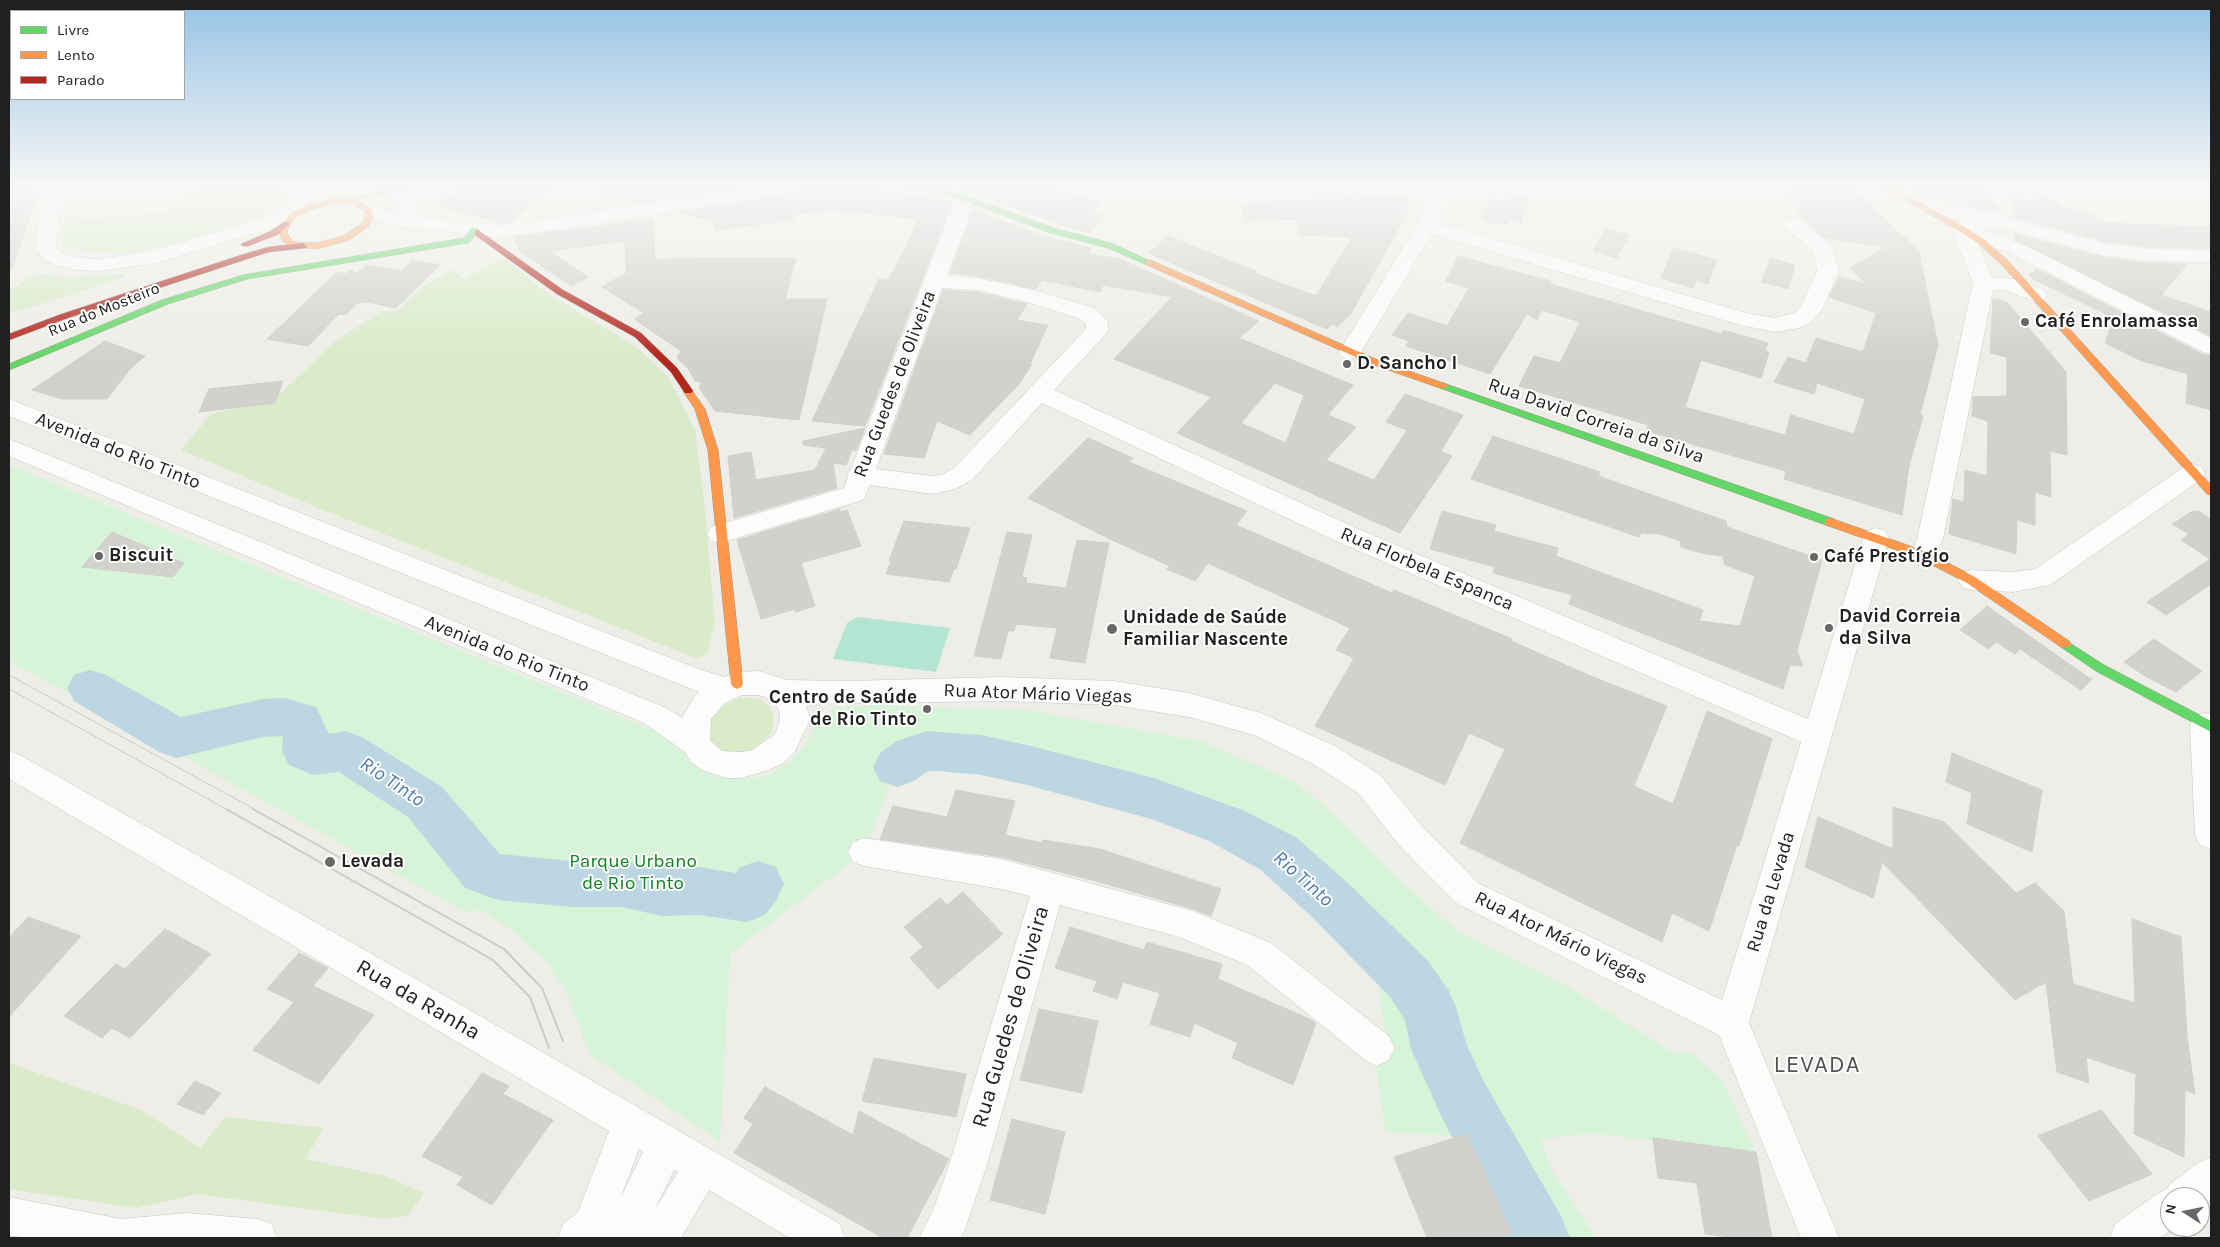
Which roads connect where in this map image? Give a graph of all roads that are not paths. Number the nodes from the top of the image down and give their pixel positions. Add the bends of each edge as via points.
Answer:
1 (46, 243) edge
2 (205, 243) edge
3 (247, 243) edge
4 (291, 243) edge
5 (331, 243) edge
6 (448, 243) edge
7 (492, 243) edge
8 (942, 243) edge
9 (1100, 243) edge
10 (1416, 243) edge
11 (1486, 243) edge
12 (1816, 243) edge
13 (1968, 243) edge
14 (1983, 243) edge
15 (2001, 243) edge
16 (2084, 243) edge
17 (303, 246) junction
18 (224, 251) dead end
19 (2211, 256) edge
20 (198, 260) dead end
21 (934, 281) junction
22 (1984, 283) junction
23 (2036, 295) junction
24 (51, 308) dead end
25 (9, 337) edge
26 (2211, 347) edge
27 (1350, 352) junction
28 (9, 367) edge
29 (1041, 393) junction
30 (9, 407) edge
31 (9, 447) edge
32 (859, 475) junction
33 (2205, 484) edge
34 (228, 494) junction
35 (192, 523) junction
36 (720, 534) junction
37 (1876, 538) junction
38 (352, 544) junction
39 (1923, 554) junction
40 (315, 574) junction
41 (1971, 580) junction
42 (732, 686) junction
43 (783, 692) junction
44 (847, 693) junction
45 (795, 720) junction
46 (2208, 726) edge
47 (1818, 736) junction
48 (695, 743) junction
49 (9, 764) edge
50 (2211, 835) edge
51 (864, 852) dead end
52 (1049, 887) junction
53 (1732, 1023) junction
54 (1377, 1048) dead end
55 (630, 1124) junction
56 (666, 1145) junction
57 (702, 1166) junction
58 (2211, 1176) edge
59 (2196, 1187) edge
60 (2160, 1215) edge
61 (9, 1216) edge
62 (594, 1235) edge
63 (258, 1238) edge
64 (660, 1238) edge
65 (826, 1238) edge
66 (938, 1238) edge
67 (1820, 1238) edge
68 (2129, 1238) edge

1 - 2 street via 50,255 78,264 122,263
3 - 18 street
4 - 17 street
5 - 17 street
6 - 28 street, Rua do Mosteiro via 246,277 165,302
7 - 36 street via 560,292 638,335 674,370 700,409 712,450
8 - 21 street, Rua Guedes de Oliveira
9 - 27 street, Rua David Correia da Silva
10 - 27 street
11 - 12 street via 1748,320 1775,325 1791,323 1811,309 1828,271 1823,249
13 - 22 street
14 - 23 street
15 - 26 street
16 - 19 street via 2146,255
17 - 25 street via 241,258
20 - 24 street
21 - 29 street via 978,284 1030,296 1086,313 1097,321 1097,330
21 - 32 street, Rua Guedes de Oliveira
22 - 23 street via 2006,284
22 - 39 street via 1930,539
23 - 33 street
27 - 37 street, Rua David Correia da Silva
29 - 32 street via 963,474 946,483 932,485
29 - 47 street, Rua Florbela Espanca via 1347,535
30 - 34 street, Avenida do Rio Tinto
31 - 35 street, Avenida do Rio Tinto
32 - 36 street, Rua Guedes de Oliveira via 854,494
33 - 41 street via 2041,578 2013,582
34 - 35 street, Avenida do Rio Tinto via 204,504
34 - 38 street, Avenida do Rio Tinto
35 - 40 street, Avenida do Rio Tinto
36 - 42 street
37 - 39 street, Rua David Correia da Silva
37 - 47 street, Rua da Levada
38 - 40 street via 340,560
38 - 42 street, Avenida do Rio Tinto via 690,678
39 - 41 street, Rua David Correia da Silva
40 - 48 street, Avenida do Rio Tinto via 654,714
41 - 46 street, Rua David Correia da Silva via 2100,668
42 - 43 street via 759,683
42 - 48 street via 704,705 697,717
43 - 44 street, Rua Ator Mário Viegas
43 - 45 street via 790,700
44 - 45 street, Rua Ator Mário Viegas
44 - 53 street, Rua Ator Mário Viegas via 1002,689 1114,693 1189,706 1261,725 1324,755 1369,784 1410,835 1467,893
45 - 48 street via 784,744 758,761 742,765 712,761
46 - 50 street
47 - 53 street, Rua da Levada
49 - 55 street, Rua da Ranha
51 - 52 street, Rua Guedes de Oliveira via 1002,874
52 - 54 street via 1181,922 1259,954
52 - 66 street, Rua Guedes de Oliveira via 968,1165 950,1218
53 - 67 street
55 - 56 street, Rua da Ranha
55 - 62 street
56 - 57 street, Rua da Ranha
56 - 62 street
57 - 64 street
57 - 65 street, Rua da Ranha
58 - 59 street
60 - 68 street
61 - 63 street via 121,1238 186,1232

